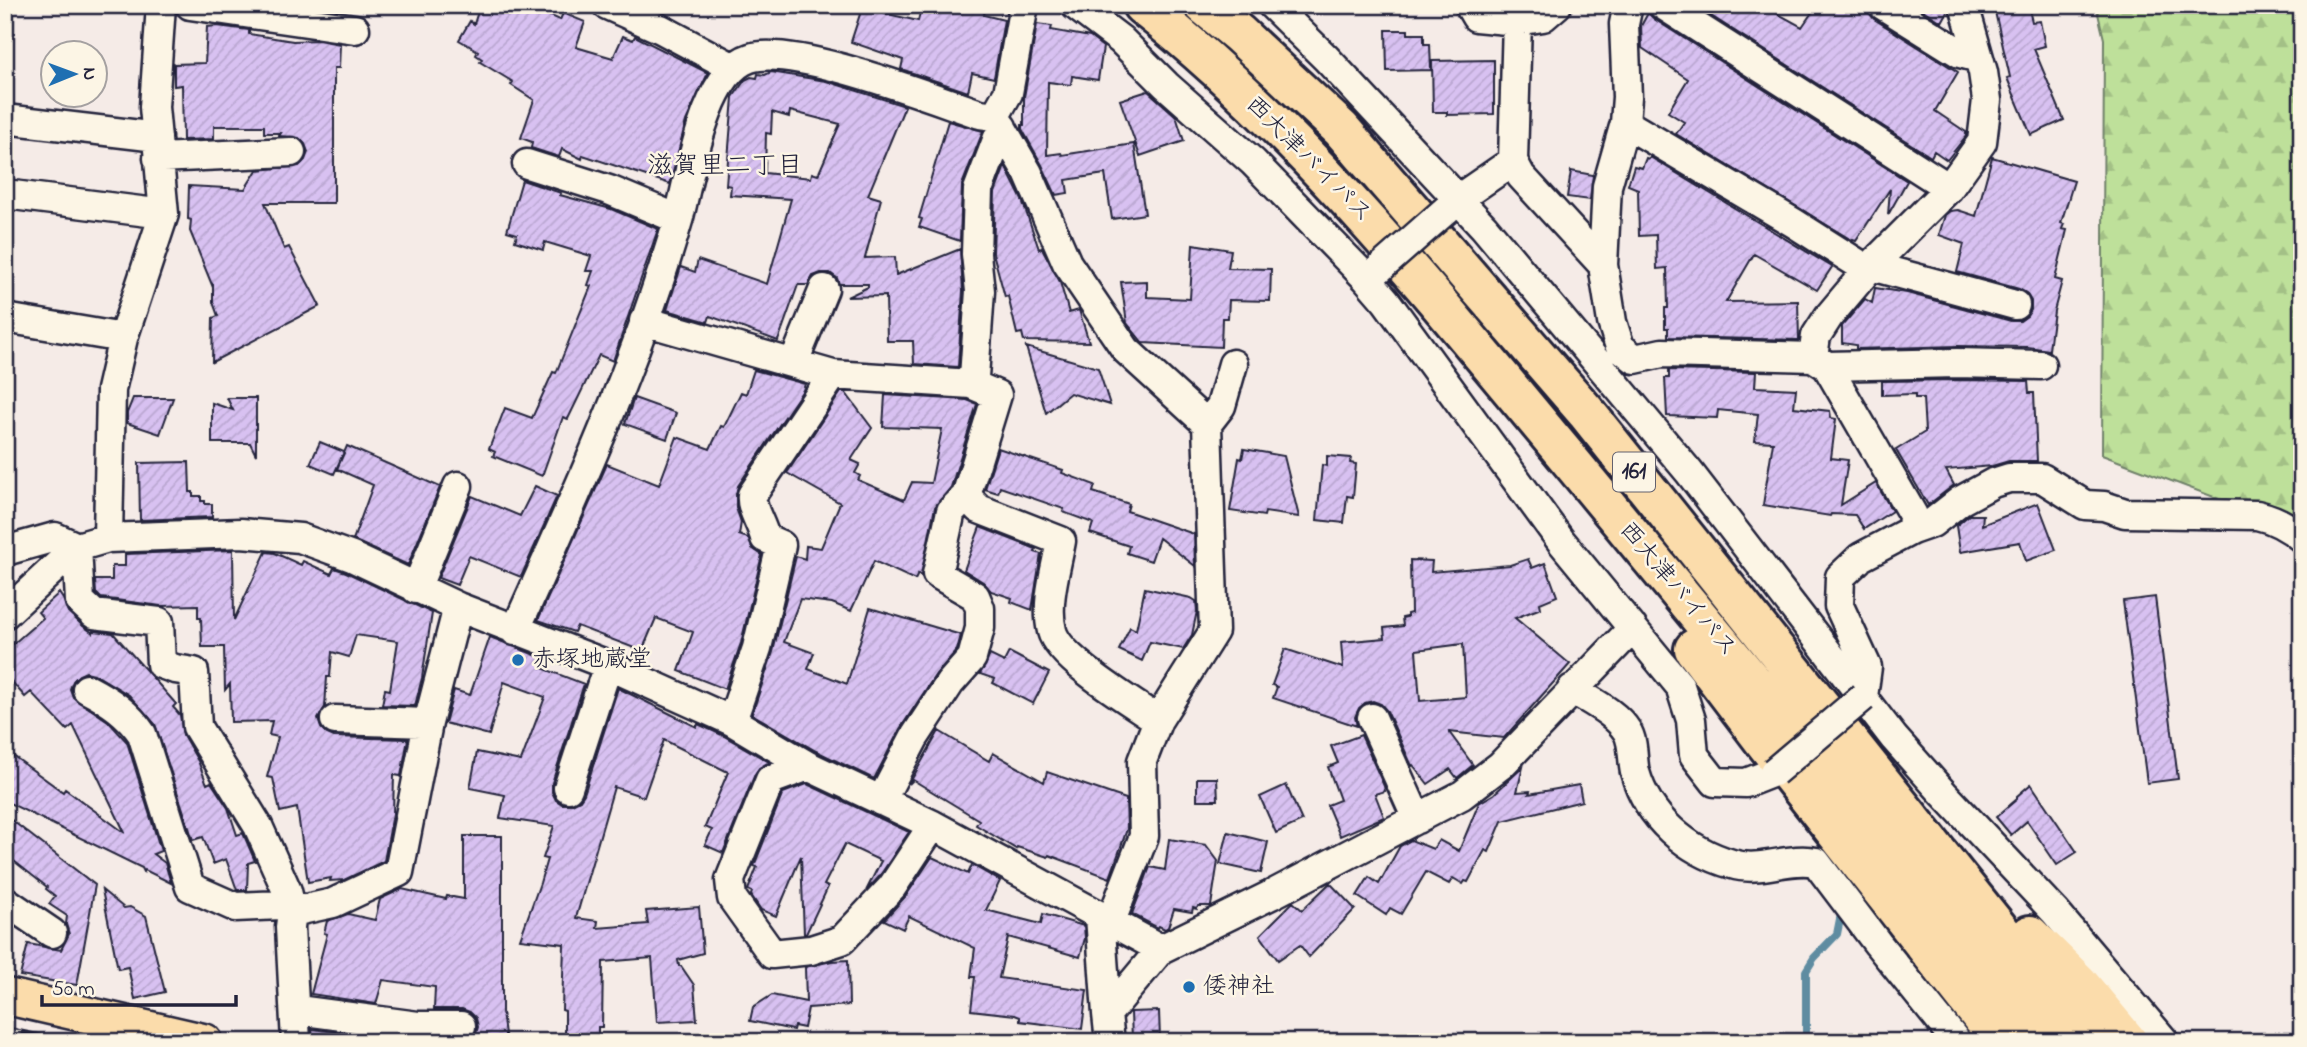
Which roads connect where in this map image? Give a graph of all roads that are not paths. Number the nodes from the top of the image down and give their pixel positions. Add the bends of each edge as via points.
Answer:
1 (160, 5) edge
2 (190, 5) edge
3 (607, 5) edge
4 (1024, 5) edge
5 (1075, 5) edge
6 (1142, 5) edge
7 (1204, 5) edge
8 (1272, 5) edge
9 (1469, 5) edge
10 (1557, 5) edge
11 (1628, 5) edge
12 (1663, 5) edge
13 (1883, 5) edge
14 (1964, 5) edge
15 (665, 17) edge
16 (1517, 22) junction
17 (355, 29) dead end
18 (1979, 58) junction
19 (732, 67) junction
20 (5, 119) edge
21 (998, 122) junction
22 (1625, 123) junction
23 (157, 148) junction
24 (291, 152) dead end
25 (1513, 161) junction
26 (527, 164) dead end
27 (1949, 188) junction
28 (5, 194) edge
29 (1452, 204) junction
30 (163, 214) junction
31 (678, 219) junction
32 (1604, 265) junction
33 (1869, 268) junction
34 (1373, 274) junction
35 (824, 289) dead end
36 (2015, 305) dead end
37 (5, 318) edge
38 (644, 321) junction
39 (124, 338) junction
40 (1635, 359) junction
41 (1820, 361) junction
42 (794, 362) junction
43 (1233, 364) dead end
44 (2041, 365) dead end
45 (833, 375) junction
46 (971, 384) junction
47 (1643, 416) junction
48 (1207, 424) junction
49 (1547, 434) junction
50 (458, 486) dead end
51 (966, 496) junction
52 (1912, 530) junction
53 (108, 538) junction
54 (2302, 538) edge
55 (77, 547) junction
56 (5, 551) edge
57 (416, 589) junction
58 (458, 607) junction
59 (5, 614) edge
60 (1633, 628) junction
61 (514, 631) junction
62 (608, 665) junction
63 (87, 689) dead end
64 (1572, 689) junction
65 (1863, 697) junction
66 (1372, 718) dead end
67 (335, 720) dead end
68 (1158, 720) junction
69 (732, 721) junction
70 (428, 723) junction
71 (808, 766) junction
72 (568, 788) dead end
73 (881, 801) junction
74 (1417, 819) junction
75 (1916, 824) junction
76 (933, 825) junction
77 (5, 901) edge
78 (292, 912) junction
79 (1106, 918) junction
80 (52, 933) dead end
81 (1161, 949) junction
82 (5, 996) edge
83 (461, 1026) dead end
84 (296, 1028) edge
85 (1108, 1028) edge
86 (205, 1042) edge
87 (1957, 1042) edge
88 (2001, 1042) edge
89 (2047, 1042) edge
90 (2089, 1042) edge
91 (2128, 1042) edge
92 (2165, 1042) edge

1 - 23 street via 154,107
2 - 17 street
3 - 15 street
4 - 21 street
5 - 34 street via 1121,40
6 - 49 highway, 西大津バイパス / 161 via 1275,123 1379,233
7 - 75 highway, 西大津バイパス / 161 via 1341,129 1446,248 1586,412
8 - 29 street via 1326,58
9 - 16 street via 1476,17
10 - 16 street via 1543,17
11 - 22 street via 1624,24
12 - 27 street
13 - 18 street via 1960,53
14 - 18 street
15 - 19 street
16 - 25 street
18 - 27 street via 1987,100 1982,142
19 - 21 street via 767,55 813,62
19 - 31 street via 712,96
20 - 23 street
21 - 46 street via 978,190 980,291
21 - 48 street via 1028,173 1067,263 1126,350
22 - 32 street via 1607,186
22 - 33 street
23 - 24 street
23 - 30 street
25 - 29 street
25 - 32 street via 1521,176
26 - 31 street via 609,190
27 - 33 street
28 - 30 street
29 - 34 street, bridge
29 - 47 street
30 - 39 street
31 - 38 street
32 - 40 street via 1620,347
33 - 36 street
33 - 41 street via 1816,336
34 - 60 street via 1561,541
35 - 42 street
37 - 39 street
38 - 42 street
38 - 61 street via 563,525
39 - 53 street via 111,390
40 - 41 street via 1662,353
40 - 47 street
41 - 44 street
41 - 52 street via 1913,515
42 - 45 street
43 - 48 street via 1221,406
45 - 46 street
45 - 69 street via 750,501 765,538 781,545 757,648
46 - 51 street via 997,395
47 - 65 street
48 - 68 street via 1214,631
49 - 88 highway via 1599,532
49 - 89 highway, 西大津バイパス / 161
50 - 57 street
51 - 68 street via 979,509 1061,541 1051,599 1057,643
51 - 73 street via 951,511 937,573 975,596 980,608 972,658 914,738
52 - 54 street via 1932,523 1993,483 2042,478 2085,505 2125,513 2257,515 2273,519
52 - 65 street via 1861,557 1840,577 1839,606 1867,667
53 - 55 street
53 - 57 street via 241,533 300,538 352,557
55 - 56 street via 55,537
55 - 59 street
55 - 78 street via 80,601 94,614 159,622 161,664 194,671 197,727 258,825
57 - 58 street
58 - 61 street
58 - 70 street
60 - 64 street
60 - 65 street, bridge via 1680,686 1691,720 1694,755 1715,782 1746,783 1774,772
61 - 62 street
62 - 69 street
62 - 72 street
63 - 78 street via 110,702 142,734 190,887 235,907 282,905
64 - 74 street via 1502,765 1462,795
64 - 87 street via 1617,719 1628,733 1640,788 1666,827 1716,859 1753,869 1803,859 1816,862
65 - 92 street via 1927,776 2054,912
66 - 74 street
67 - 70 street
68 - 79 street via 1142,761 1144,836
69 - 71 street
70 - 78 street via 399,872 333,902
71 - 73 street
71 - 76 street via 770,780 730,880 732,898 772,954 811,950 842,940 892,887
73 - 76 street
74 - 81 street
75 - 90 highway, 西大津バイパス / 161
75 - 91 highway via 2078,982
76 - 79 street
77 - 80 street
78 - 84 street
79 - 81 street
79 - 85 street
81 - 85 street
82 - 86 main road
83 - 84 street via 418,1026 305,1011

